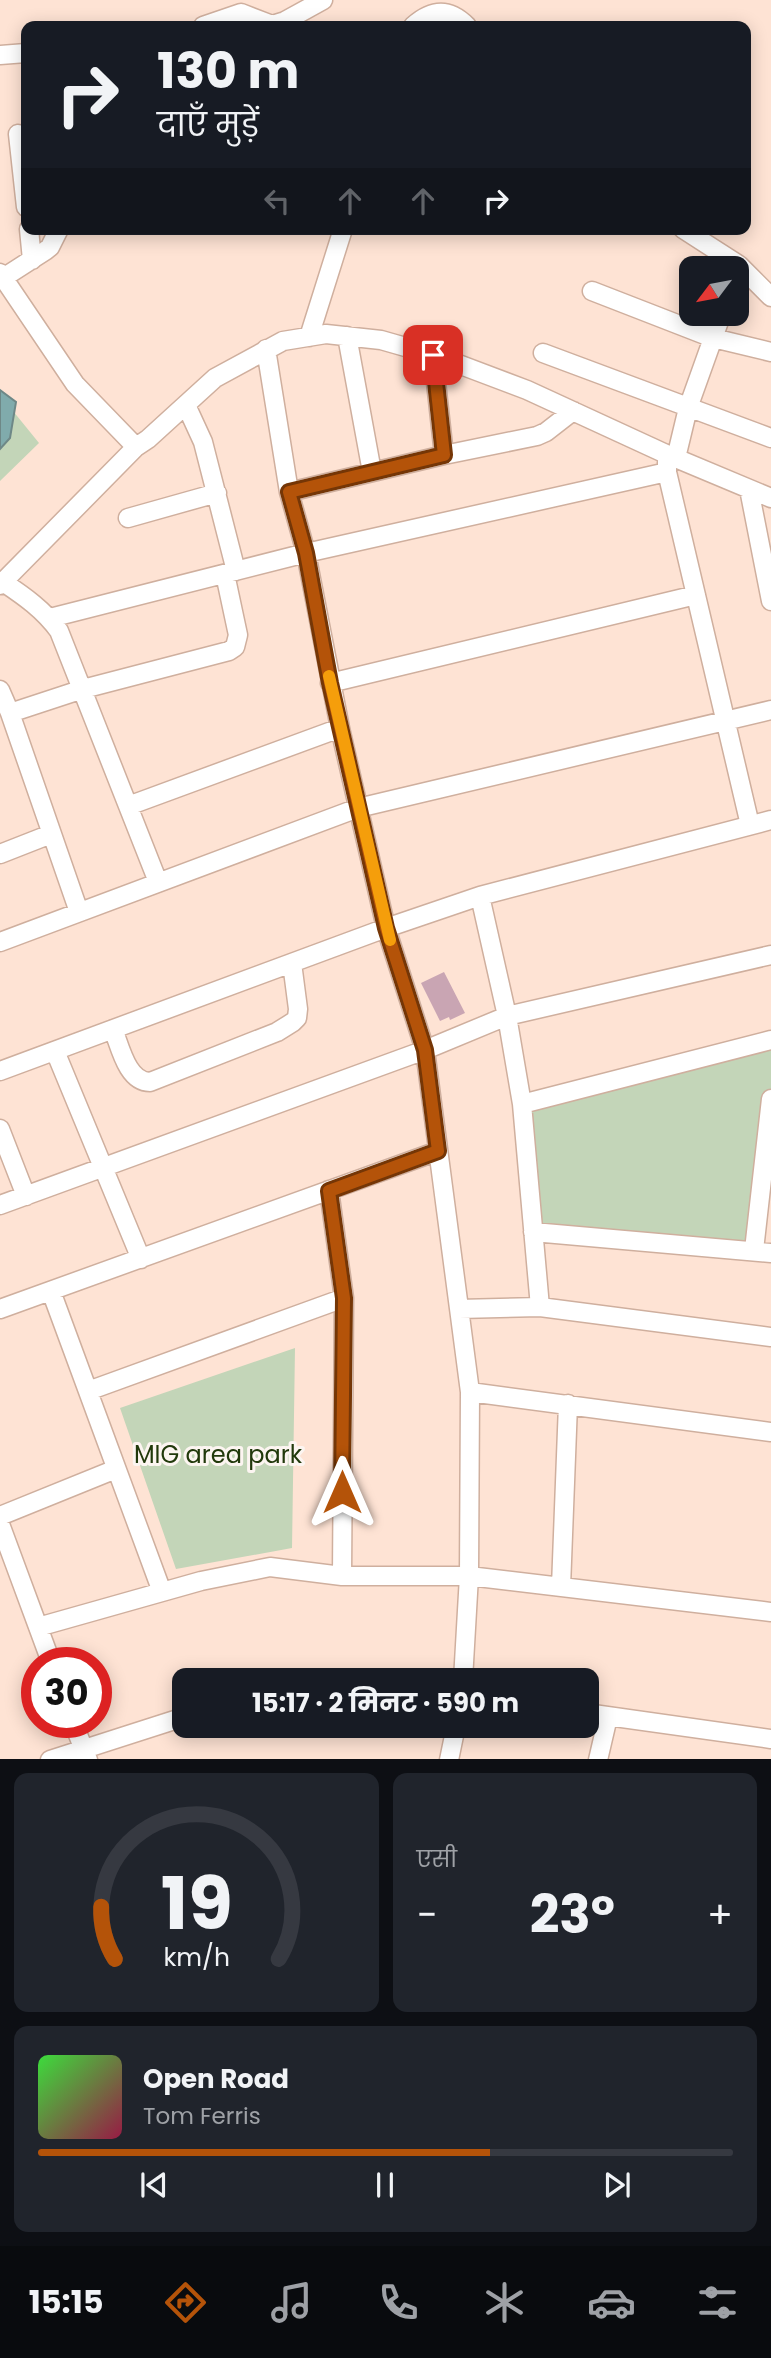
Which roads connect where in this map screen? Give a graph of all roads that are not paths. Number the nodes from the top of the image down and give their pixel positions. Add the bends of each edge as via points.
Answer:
1 (323, 0) edge
2 (253, 9) edge
3 (217, 21) edge
4 (283, 21) edge
5 (419, 21) edge
6 (460, 21) edge
7 (21, 53) edge
8 (0, 55) edge
9 (18, 135) dead end
10 (21, 162) edge
11 (30, 235) edge
12 (56, 235) edge
13 (341, 235) edge
14 (691, 235) edge
15 (720, 256) edge
16 (32, 260) junction
17 (749, 278) edge
18 (4, 284) edge
19 (592, 292) dead end
20 (771, 297) edge
21 (717, 326) edge
22 (347, 336) junction
23 (309, 337) junction
24 (713, 338) junction
25 (265, 349) junction
26 (771, 352) edge
27 (543, 353) dead end
28 (433, 355) junction
29 (186, 405) junction
30 (688, 408) junction
31 (573, 411) junction
32 (771, 438) edge
33 (136, 447) junction
34 (444, 455) junction
35 (670, 461) junction
36 (372, 472) junction
37 (749, 489) junction
38 (289, 492) junction
39 (217, 493) junction
40 (771, 498) edge
41 (128, 518) dead end
42 (306, 553) junction
43 (231, 572) junction
44 (1, 583) edge
45 (696, 595) junction
46 (771, 601) edge
47 (50, 618) junction
48 (330, 683) junction
49 (83, 689) junction
50 (0, 690) edge
51 (771, 710) edge
52 (10, 713) junction
53 (725, 721) junction
54 (340, 727) junction
55 (128, 806) junction
56 (358, 808) junction
57 (771, 820) edge
58 (750, 825) junction
59 (51, 834) junction
60 (0, 855) edge
61 (158, 882) junction
62 (480, 896) junction
63 (79, 912) junction
64 (386, 928) junction
65 (0, 942) edge
66 (771, 955) edge
67 (292, 963) junction
68 (508, 1016) junction
69 (113, 1029) junction
70 (771, 1040) edge
71 (425, 1050) junction
72 (55, 1051) junction
73 (0, 1071) edge
74 (771, 1099) edge
75 (522, 1104) junction
76 (0, 1129) edge
77 (438, 1151) junction
78 (104, 1167) junction
79 (329, 1191) junction
80 (26, 1196) junction
81 (0, 1205) edge
82 (533, 1232) junction
83 (762, 1251) edge
84 (141, 1259) junction
85 (51, 1291) junction
86 (344, 1298) junction
87 (540, 1307) junction
88 (0, 1309) edge
89 (459, 1309) junction
90 (771, 1337) edge
91 (88, 1391) junction
92 (470, 1392) junction
93 (568, 1404) junction
94 (771, 1432) edge
95 (116, 1469) junction
96 (0, 1516) edge
97 (0, 1524) edge
98 (342, 1576) junction
99 (469, 1576) junction
100 (561, 1587) junction
101 (162, 1592) junction
102 (771, 1606) edge
103 (771, 1612) edge
104 (38, 1627) junction
105 (45, 1647) edge
106 (464, 1668) edge
107 (599, 1715) edge
108 (608, 1717) junction
109 (172, 1721) edge
110 (453, 1738) edge
111 (771, 1739) edge
112 (85, 1754) edge
113 (50, 1759) edge
114 (449, 1759) edge
115 (598, 1759) edge

1 - 4 street
2 - 3 street
5 - 6 street via 439,11
7 - 8 street
9 - 10 street
11 - 16 street
12 - 16 street via 50,247
13 - 23 street
14 - 15 street
16 - 18 street
17 - 20 street
18 - 33 street via 75,384
19 - 24 street
21 - 24 street
22 - 23 street
22 - 28 street
22 - 36 street
23 - 25 street
24 - 26 street
24 - 30 street
25 - 29 street via 215,378
25 - 38 street
27 - 30 street
28 - 31 street
28 - 34 street
29 - 33 street
29 - 39 street via 203,442
30 - 32 street
30 - 35 street
31 - 34 street via 537,436
31 - 35 street
33 - 44 street
34 - 36 street
35 - 37 street
35 - 42 street
35 - 45 street
36 - 38 street
37 - 40 street
37 - 46 street
38 - 42 street
39 - 41 street
39 - 43 street
42 - 43 street
42 - 48 street
43 - 47 street
43 - 49 street via 238,635 235,647
44 - 47 street
45 - 48 street
45 - 53 street
47 - 49 street
48 - 54 street
49 - 52 street
49 - 55 street
50 - 52 street
51 - 53 street
52 - 59 street
53 - 56 street
53 - 58 street
54 - 55 street
54 - 56 street
55 - 61 street
56 - 61 street
56 - 64 street
57 - 58 street
58 - 62 street
59 - 60 street
59 - 63 street
61 - 63 street
62 - 64 street
62 - 68 street
63 - 65 street
64 - 67 street
64 - 71 street
66 - 68 street
67 - 69 street
67 - 69 street via 298,1009 293,1022 150,1082 131,1072
68 - 71 street
68 - 75 street
69 - 72 street
70 - 75 street
71 - 77 street
71 - 78 street
72 - 73 street
72 - 78 street
74 - 83 street
75 - 82 street
76 - 80 street
77 - 79 street
77 - 89 street
78 - 80 street
78 - 84 street
79 - 84 street
79 - 86 street
80 - 81 street
82 - 83 street
82 - 87 street
84 - 85 street
85 - 88 street
85 - 91 street
86 - 91 street
86 - 98 street
87 - 89 street
87 - 90 street
89 - 92 street
91 - 95 street
92 - 93 street
92 - 99 street
93 - 94 street
93 - 100 street
95 - 96 street
95 - 101 street
97 - 104 street
98 - 99 street
98 - 101 street via 270,1567
99 - 100 street
99 - 106 street
100 - 103 street
101 - 104 street
102 - 103 street
104 - 105 street
107 - 108 street
108 - 111 street
108 - 115 street
109 - 112 street
110 - 114 street
112 - 113 street

